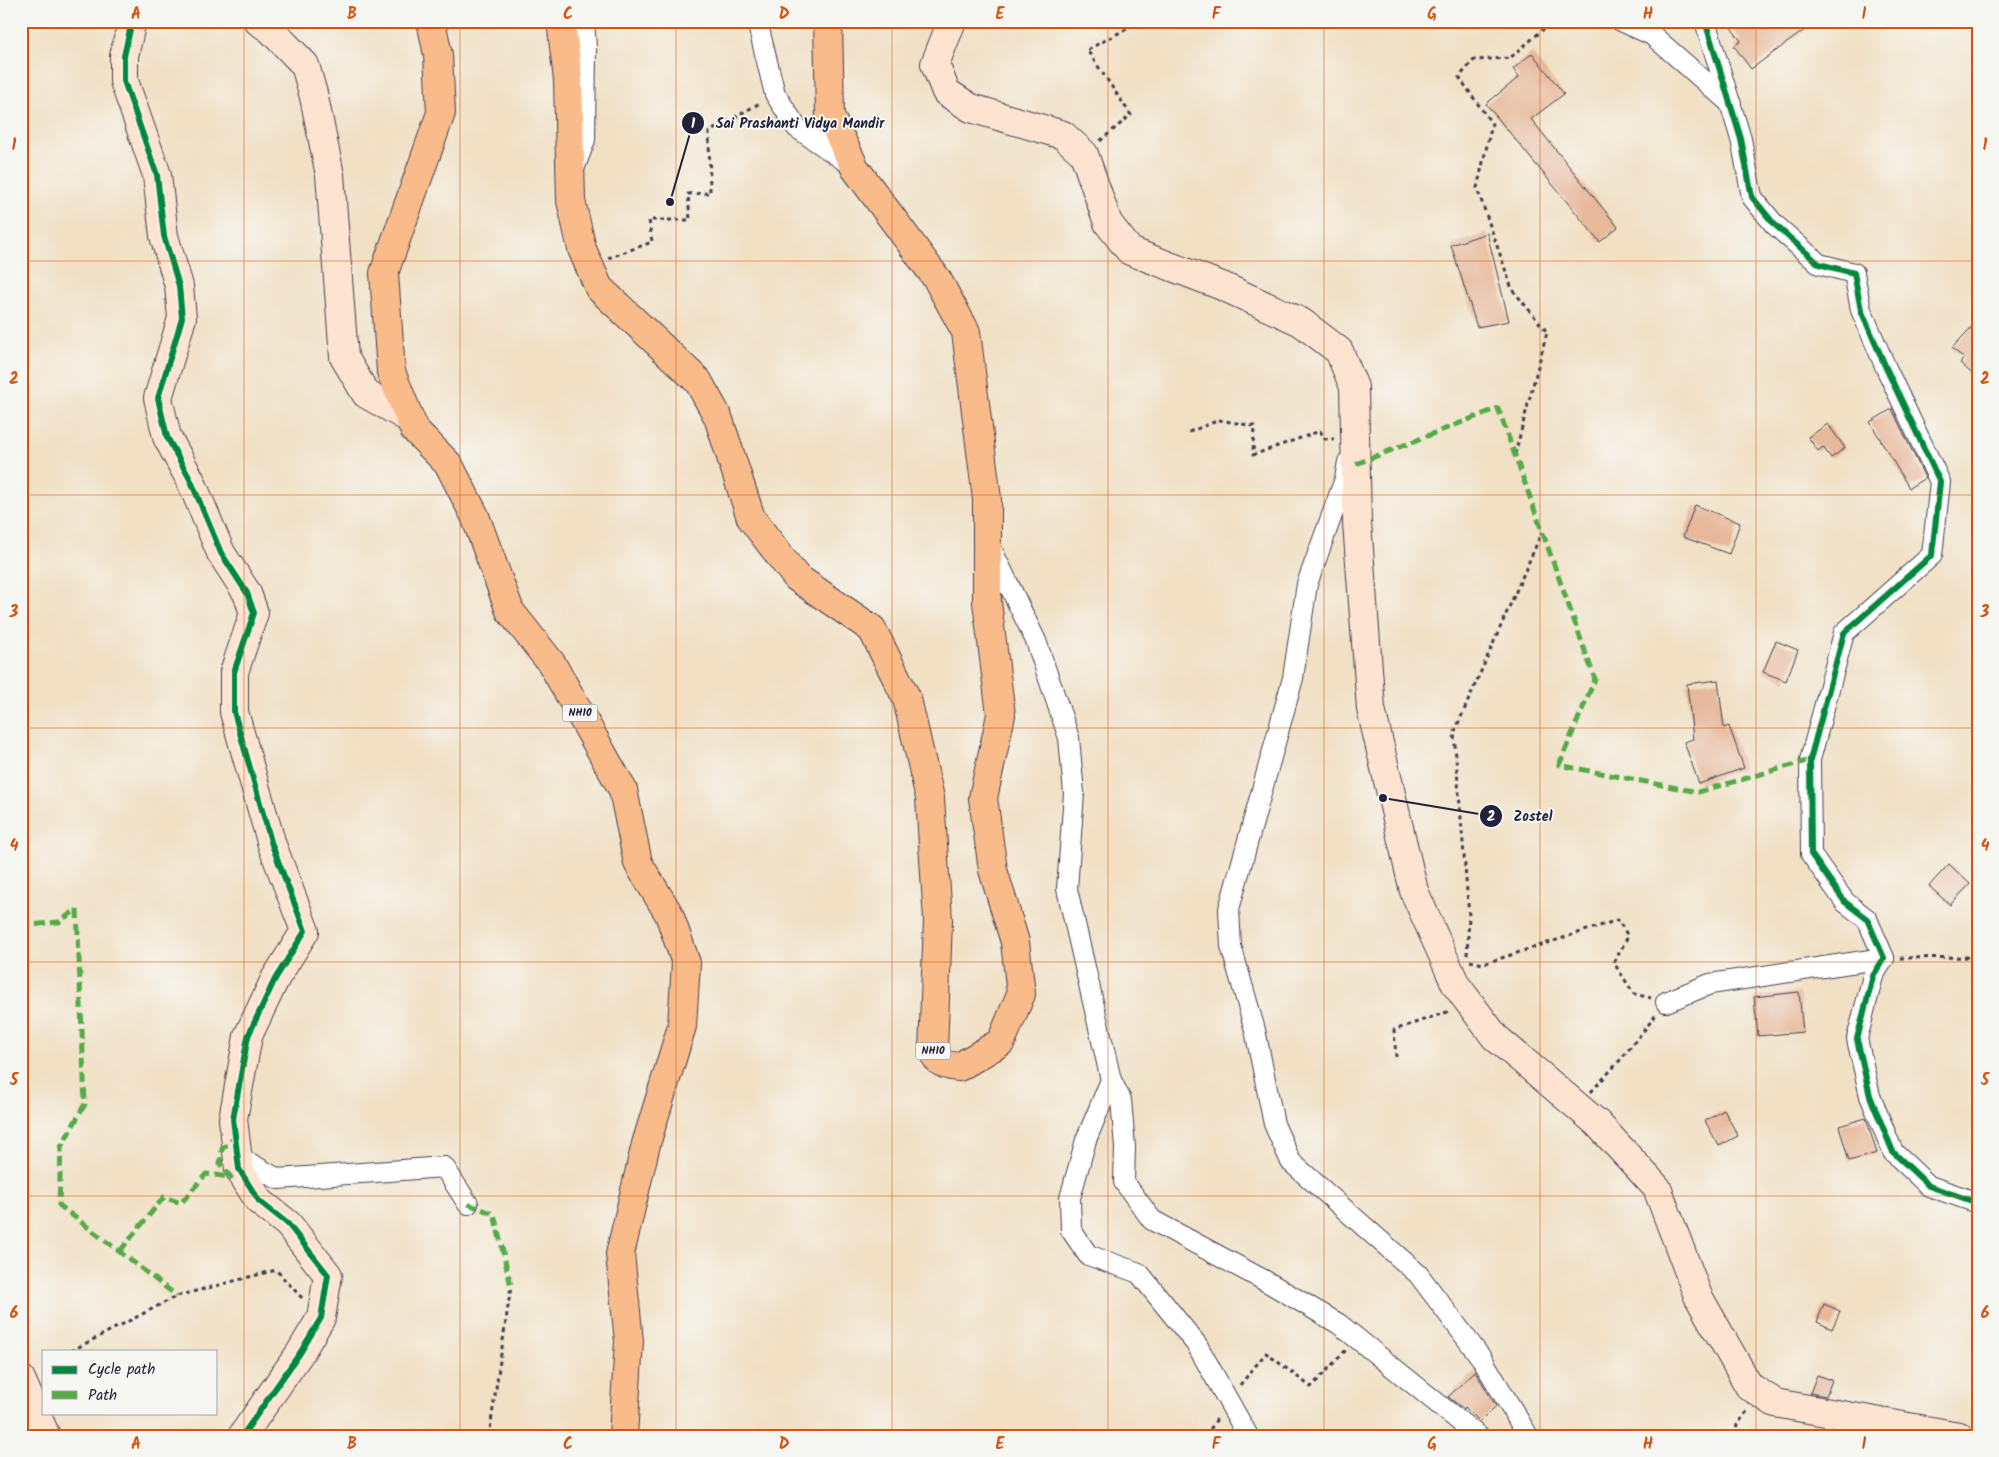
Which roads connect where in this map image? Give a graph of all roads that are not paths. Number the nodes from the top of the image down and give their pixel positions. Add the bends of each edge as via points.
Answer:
1 (132, 21) edge
2 (258, 21) edge
3 (431, 21) edge
4 (561, 21) edge
5 (584, 21) edge
6 (757, 21) edge
7 (828, 21) edge
8 (952, 21) edge
9 (1621, 21) edge
10 (1705, 21) edge
11 (1731, 104) junction
12 (855, 168) junction
13 (571, 178) junction
14 (1356, 411) junction
15 (410, 419) junction
16 (987, 539) junction
17 (1884, 958) junction
18 (1666, 1002) road end
19 (1111, 1080) junction
20 (237, 1156) junction
21 (1978, 1203) edge
22 (468, 1204) dead end
23 (21, 1379) edge
24 (46, 1436) edge
25 (242, 1436) edge
26 (623, 1436) edge
27 (1248, 1436) edge
28 (1478, 1436) edge
29 (1528, 1436) edge
30 (1959, 1436) edge

1 - 20 street via 124,56 124,81 157,175 164,236 179,286 181,310 158,398 167,437 221,553 247,593 254,613 234,672 234,712 272,845 306,931 275,979 248,1036 233,1119
2 - 15 street via 305,65 314,97 330,175 344,357 366,394
3 - 15 highway, NH10 via 438,55 441,112 384,273 391,372
4 - 13 highway, NH10 via 568,80
5 - 13 street via 585,140
6 - 12 street via 775,94 797,128
7 - 12 highway, NH10 via 830,116
8 - 14 street via 935,64 946,92 971,108 1062,135 1084,154 1108,223 1130,251 1222,286 1300,322 1340,351 1354,387
9 - 11 street via 1652,35
10 - 11 street
11 - 17 street via 1752,197 1774,224 1819,264 1854,273 1861,310 1940,482 1932,555 1844,633 1810,760 1811,854 1845,902 1867,919
12 - 16 highway, NH10 via 937,280 966,332 987,499
13 - 16 highway, NH10 via 571,202 582,249 599,288 698,381 718,417 750,518 796,576 872,629 907,699 930,798 938,920 933,1051 942,1064 959,1067 1000,1042 1020,994 1014,942 993,870 983,798 1000,715 987,602
14 - 29 street via 1345,479 1307,584 1293,678 1229,909 1231,946 1255,1030 1274,1124 1291,1162 1418,1274 1482,1359
14 - 30 street via 1357,523 1371,709 1414,891 1456,985 1495,1037 1597,1123 1658,1188 1698,1296 1749,1386 1775,1403
15 - 26 highway, NH10 via 414,428 449,466 475,516 510,611 552,664 623,790 638,864 669,914 686,963 682,1026 646,1144 620,1254 629,1342
16 - 19 street via 1036,641 1070,738 1074,793 1067,889
17 - 18 street via 1710,984
17 - 21 street via 1873,976 1857,1039 1870,1096 1894,1152 1930,1186
19 - 27 street via 1086,1140 1070,1198 1071,1230 1088,1255 1139,1273 1197,1345
19 - 28 street via 1121,1100 1126,1147 1124,1182 1152,1220 1339,1324
20 - 22 street via 278,1179 444,1167
20 - 25 street via 239,1169 259,1201 288,1224 328,1275 321,1318
23 - 24 street

